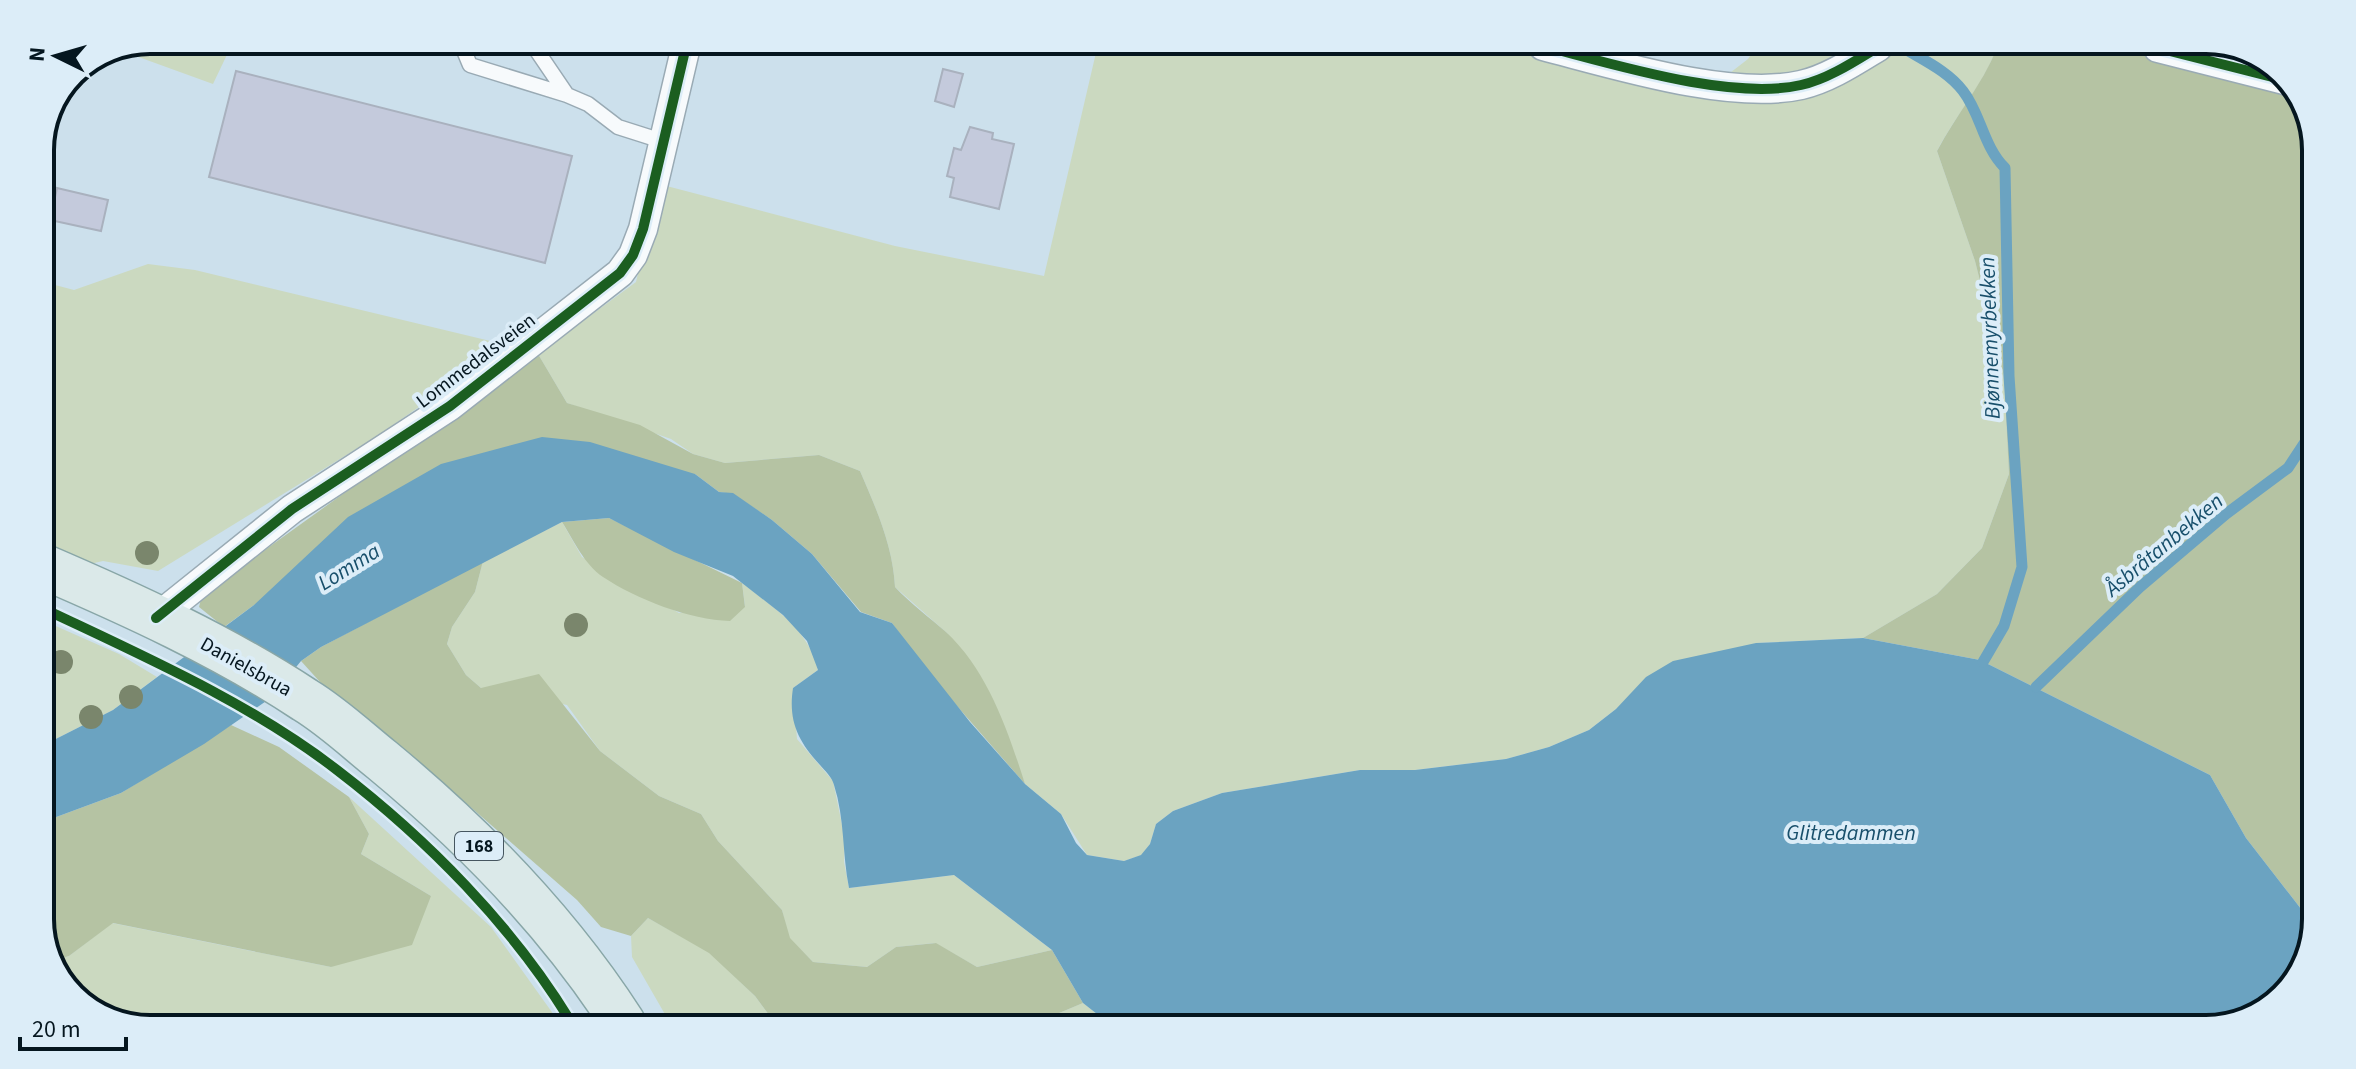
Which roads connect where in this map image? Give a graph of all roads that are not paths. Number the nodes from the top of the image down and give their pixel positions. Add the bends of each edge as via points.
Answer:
1 (465, 54) edge
2 (539, 54) edge
3 (684, 54) edge
4 (1573, 54) edge
5 (1866, 54) edge
6 (2182, 54) edge
7 (2266, 75) edge
8 (567, 95) junction
9 (662, 141) junction
10 (54, 571) edge
11 (172, 626) junction
12 (617, 1015) edge

1 - 8 lane via 470,65
2 - 8 lane
3 - 9 street, Lommedalsveien
4 - 5 street via 1648,74 1755,89 1802,85
6 - 7 street
8 - 9 lane via 618,127
9 - 11 street, Lommedalsveien via 643,229 620,273 450,406 292,509
10 - 11 main road, 168
11 - 12 main road, Danielsbrua / 168 via 304,699 456,823 549,922

